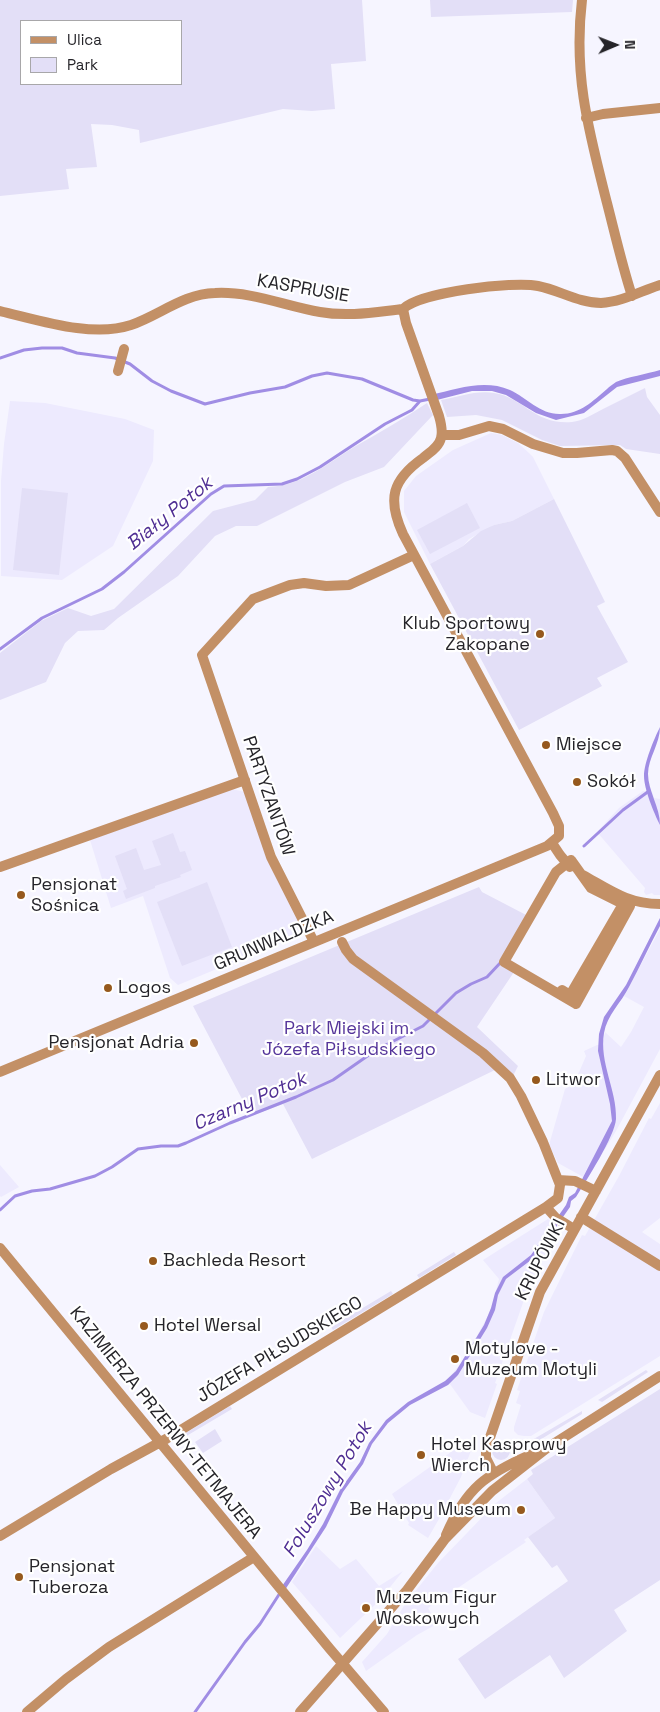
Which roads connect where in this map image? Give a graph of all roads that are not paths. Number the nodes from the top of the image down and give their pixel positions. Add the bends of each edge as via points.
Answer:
1 (582, 0) edge
2 (660, 108) edge
3 (586, 118) junction
4 (660, 285) edge
5 (632, 296) junction
6 (403, 309) junction
7 (0, 311) edge
8 (124, 349) dead end
9 (118, 371) dead end
10 (442, 434) junction
11 (660, 512) edge
12 (414, 555) junction
13 (245, 780) junction
14 (556, 840) junction
15 (566, 864) junction
16 (0, 867) edge
17 (625, 901) junction
18 (660, 904) edge
19 (314, 942) junction
20 (342, 942) dead end
21 (514, 963) dead end
22 (0, 1072) edge
23 (660, 1075) edge
24 (558, 1180) junction
25 (596, 1191) junction
26 (546, 1207) junction
27 (581, 1218) junction
28 (574, 1229) junction
29 (0, 1248) edge
30 (660, 1266) edge
31 (660, 1376) edge
32 (160, 1442) junction
33 (547, 1448) junction
34 (497, 1470) junction
35 (508, 1478) junction
36 (464, 1501) junction
37 (473, 1510) junction
38 (0, 1536) edge
39 (445, 1538) junction
40 (254, 1557) junction
41 (343, 1664) junction
42 (27, 1712) edge
43 (300, 1712) edge
44 (384, 1712) edge

1 - 3 street via 578,48
2 - 3 street
3 - 5 street
4 - 5 street, KASPRUSIE
5 - 6 street, KASPRUSIE via 611,302 595,302 537,286 507,285 447,294
6 - 7 street, KASPRUSIE via 336,314 241,295 212,293 186,298 129,325 96,330
6 - 10 street
8 - 9 street
10 - 11 street via 459,435 488,426 563,453 617,451 625,458
10 - 12 street via 436,447 404,475 395,493 395,516
12 - 13 street, PARTYZANTÓW via 349,585 290,585 253,599 202,655
12 - 14 street via 550,807 558,824
13 - 16 street
13 - 19 street, PARTYZANTÓW via 271,857
14 - 15 street
14 - 19 street, GRUNWALDZKA
15 - 17 street
15 - 17 street via 556,872 504,962 576,1004 629,909
17 - 18 street
17 - 21 street via 570,995
19 - 22 street, GRUNWALDZKA
20 - 24 street via 353,959 483,1053 510,1078 543,1142
23 - 25 street, KRUPÓWKI
24 - 25 street via 575,1181
24 - 26 street, JÓZEFA PIŁSUDSKIEGO via 558,1198
25 - 27 street, KRUPÓWKI
26 - 28 street
26 - 32 street, JÓZEFA PIŁSUDSKIEGO
27 - 28 street, KRUPÓWKI
27 - 30 street
28 - 34 street, KRUPÓWKI via 534,1308 486,1449 486,1458
29 - 32 street, KAZIMIERZA PRZERWY-TETMAJERA
31 - 33 street
32 - 38 street, JÓZEFA PIŁSUDSKIEGO
32 - 40 street, KAZIMIERZA PRZERWY-TETMAJERA
33 - 34 street
33 - 35 street
34 - 35 street, KRUPÓWKI
34 - 36 street via 478,1484
35 - 37 street
36 - 37 street via 467,1508
36 - 39 street
37 - 39 street
39 - 41 street via 407,1590
40 - 41 street, KAZIMIERZA PRZERWY-TETMAJERA
40 - 42 street via 109,1647
41 - 43 street
41 - 44 street, KAZIMIERZA PRZERWY-TETMAJERA

